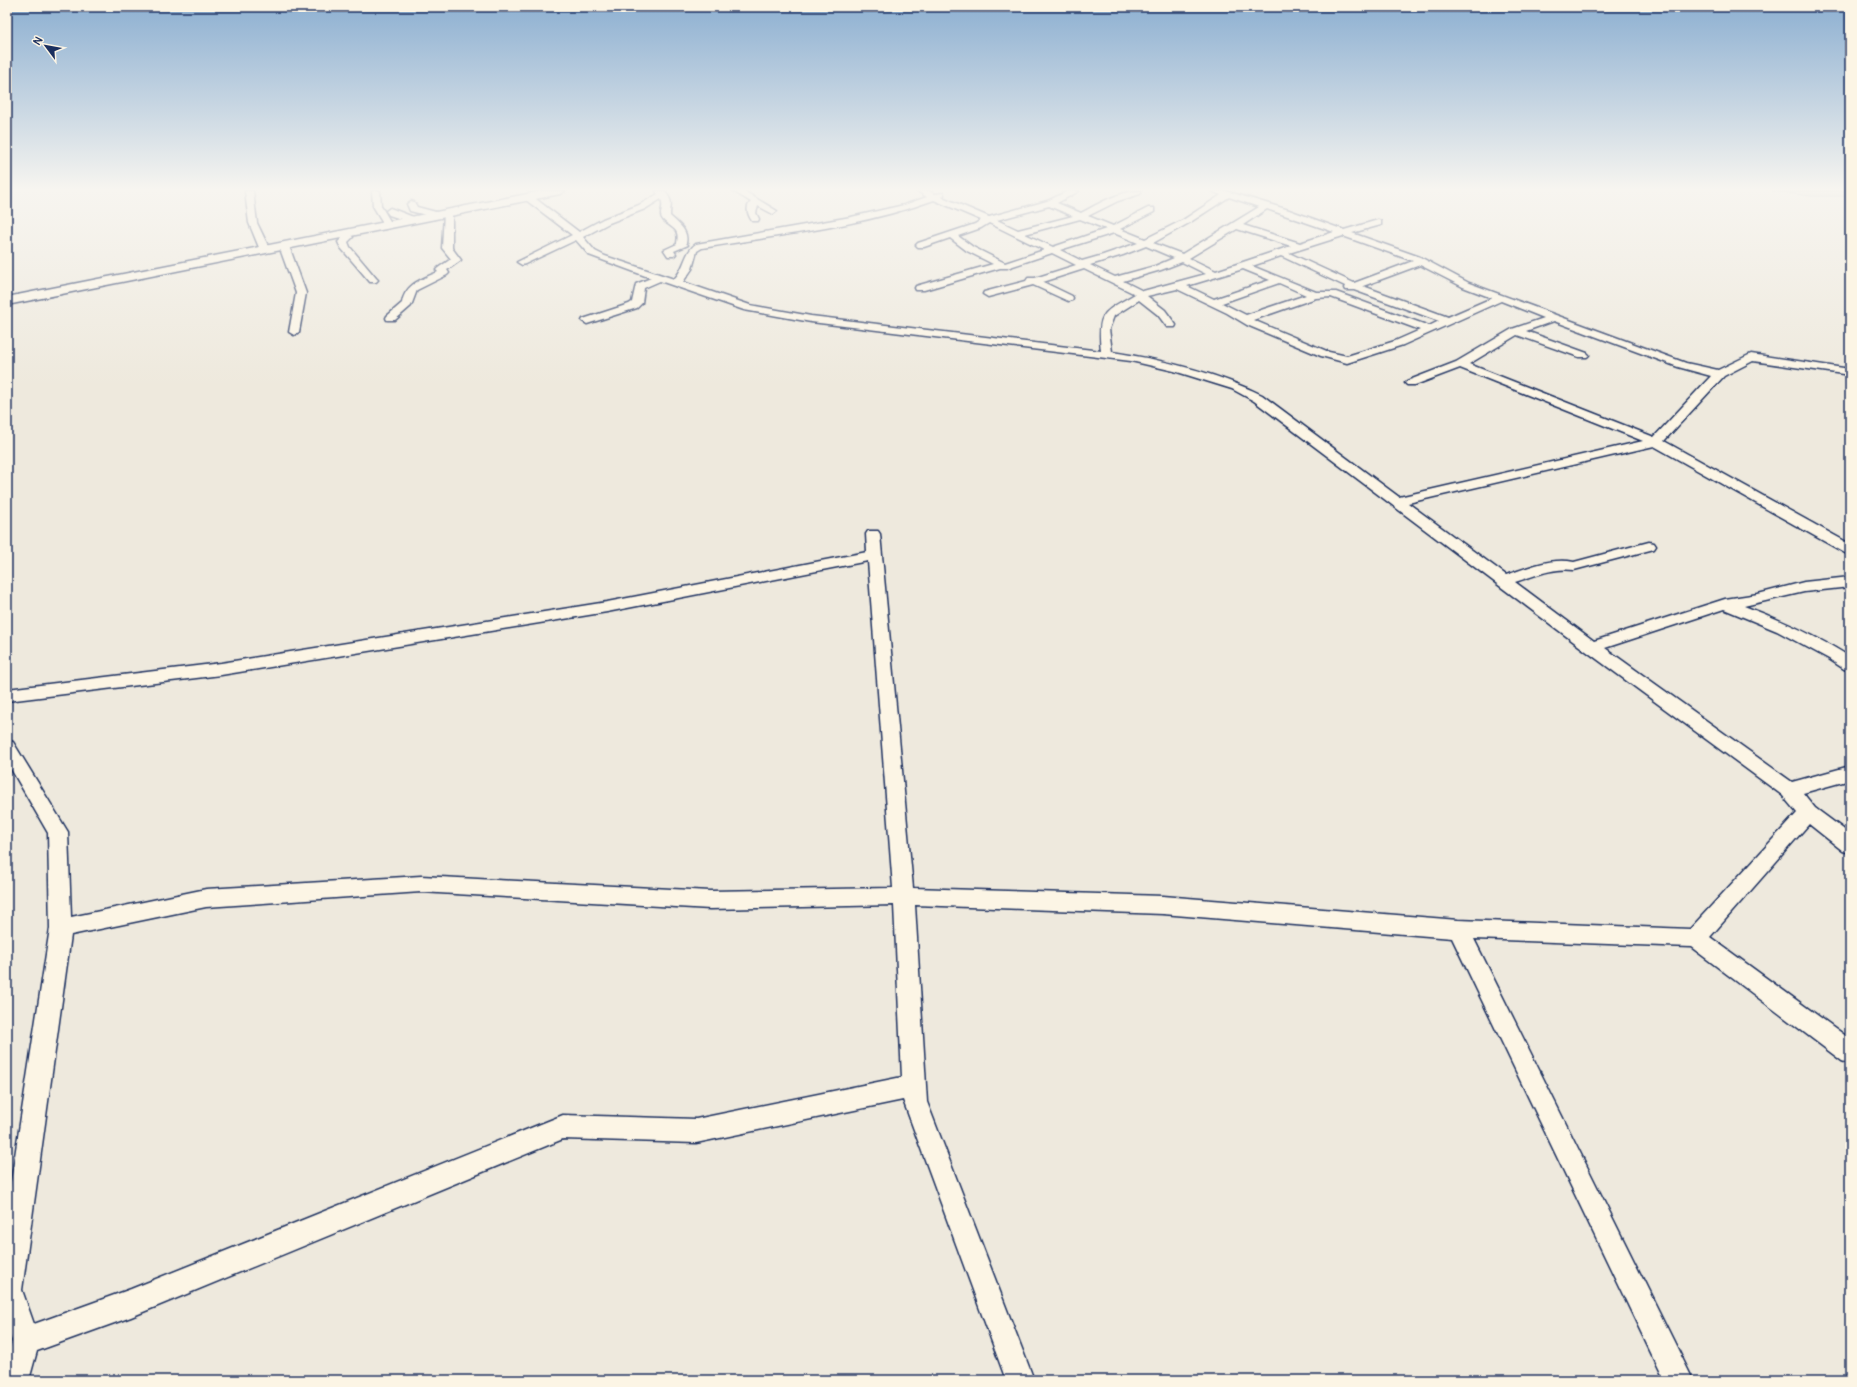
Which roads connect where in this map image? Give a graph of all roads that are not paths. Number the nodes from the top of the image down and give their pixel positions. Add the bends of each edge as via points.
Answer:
1 (236, 256) edge
2 (288, 256) edge
3 (353, 256) edge
4 (453, 256) edge
5 (535, 256) edge
6 (597, 256) edge
7 (692, 256) edge
8 (983, 256) edge
9 (1038, 256) edge
10 (1063, 256) edge
11 (1114, 256) edge
12 (1176, 256) edge
13 (1186, 256) edge
14 (1274, 256) edge
15 (1288, 256) edge
16 (1407, 256) edge
17 (1182, 258) junction
18 (1421, 261) junction
19 (522, 262) dead end
20 (1081, 265) junction
21 (1002, 266) junction
22 (1245, 266) junction
23 (1216, 275) junction
24 (659, 278) junction
25 (373, 280) dead end
26 (1115, 280) junction
27 (1280, 280) junction
28 (1035, 282) junction
29 (674, 284) junction
30 (1180, 286) junction
31 (1353, 286) junction
32 (920, 288) dead end
33 (988, 294) dead end
34 (1332, 294) junction
35 (1141, 295) junction
36 (1316, 295) junction
37 (1068, 298) dead end
38 (1500, 298) junction
39 (7, 301) edge
40 (1214, 302) junction
41 (391, 318) dead end
42 (1553, 318) junction
43 (1245, 319) junction
44 (587, 321) dead end
45 (1449, 321) junction
46 (1171, 325) dead end
47 (1429, 330) junction
48 (1516, 331) junction
49 (294, 332) dead end
50 (1107, 354) junction
51 (1583, 355) dead end
52 (1460, 364) junction
53 (1850, 372) edge
54 (1720, 374) junction
55 (1411, 383) dead end
56 (1656, 442) junction
57 (1398, 501) junction
58 (873, 534) dead end
59 (1649, 546) dead end
60 (1850, 550) edge
61 (874, 555) junction
62 (1504, 581) junction
63 (1850, 582) edge
64 (1725, 604) junction
65 (1592, 647) junction
66 (1850, 665) edge
67 (7, 695) edge
68 (7, 747) edge
69 (1850, 773) edge
70 (1789, 790) junction
71 (1808, 813) junction
72 (1850, 845) edge
73 (904, 896) junction
74 (61, 928) junction
75 (1458, 929) junction
76 (1694, 938) junction
77 (1850, 1052) edge
78 (914, 1086) junction
79 (26, 1341) junction
80 (15, 1380) edge
81 (1020, 1380) edge
82 (1679, 1380) edge

1 - 39 highway
2 - 49 street via 301,293
3 - 25 street
4 - 41 street via 456,260 441,270 444,273 413,288 407,304
5 - 19 street
6 - 24 street
7 - 29 street via 690,268
8 - 21 street
9 - 21 street
10 - 20 street
11 - 20 street
12 - 17 street
13 - 17 street
14 - 22 street
15 - 31 street
16 - 18 street
17 - 23 street
17 - 26 street via 1147,272
18 - 31 street
18 - 38 street via 1466,285
20 - 26 street
20 - 28 street via 1069,272
21 - 28 street
21 - 32 street
22 - 23 street
22 - 27 street
23 - 30 street
24 - 29 street
24 - 44 street via 639,286 637,303 633,306
26 - 35 street
27 - 36 street
27 - 40 street
28 - 33 street
28 - 37 street
29 - 50 street via 735,305 772,313
30 - 35 street
30 - 40 street
31 - 34 street
31 - 45 street
34 - 36 street
34 - 47 street
35 - 46 street via 1168,317
35 - 50 street via 1109,314 1104,329
36 - 43 street
38 - 42 street
38 - 45 street
40 - 43 street
42 - 48 street
42 - 54 street via 1682,365
43 - 47 street via 1325,354 1347,360
45 - 47 street
48 - 51 street
48 - 52 street
50 - 57 street via 1177,368 1248,392
52 - 55 street
52 - 56 street
53 - 54 street via 1751,357
54 - 56 street
56 - 57 street
56 - 60 street
57 - 62 street
58 - 61 street
59 - 62 street via 1574,566 1564,564 1540,569
61 - 67 street via 607,607 221,669
61 - 73 street
62 - 65 street
63 - 64 street via 1804,587 1758,599
64 - 65 street
64 - 66 street via 1783,627
65 - 70 street
68 - 74 street via 58,832
69 - 70 street
70 - 71 street
71 - 72 street
71 - 76 street
73 - 74 street via 710,900 421,884 206,898
73 - 75 street via 1163,905
73 - 78 street
74 - 79 street via 8,1290
75 - 76 street
75 - 82 street
76 - 77 street
78 - 79 street via 696,1131 563,1126 130,1303
78 - 81 street via 915,1102
79 - 80 street

